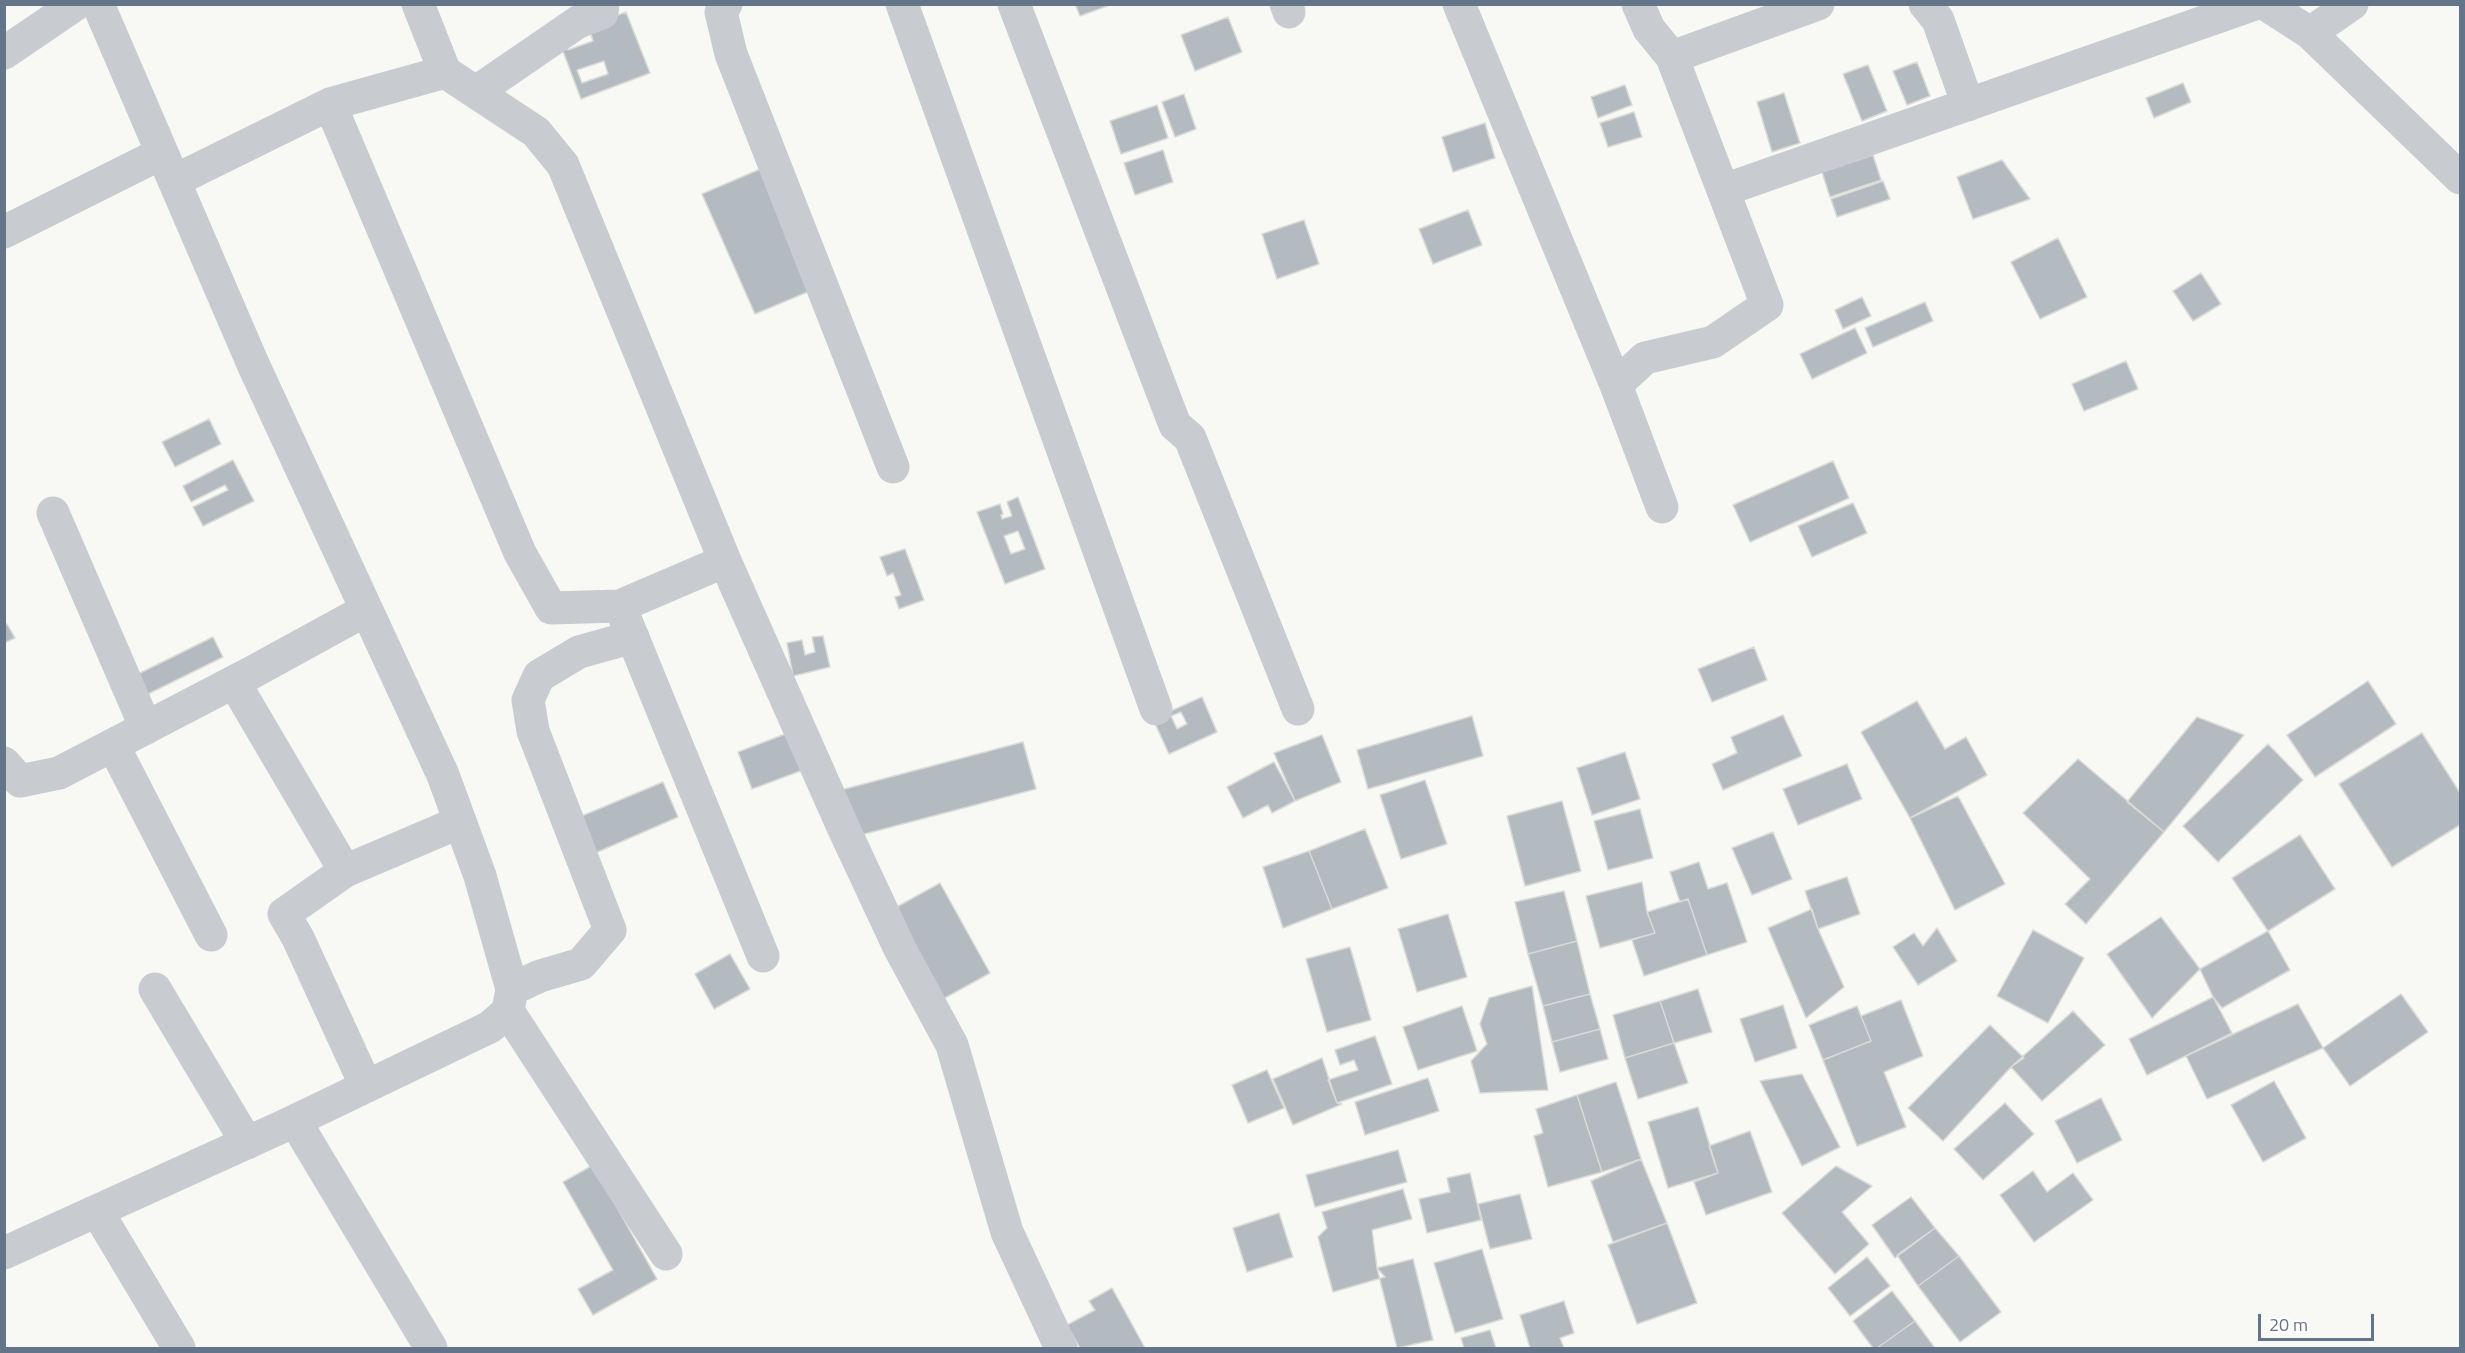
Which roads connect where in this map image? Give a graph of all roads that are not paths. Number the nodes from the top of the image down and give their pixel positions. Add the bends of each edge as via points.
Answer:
1 (76, 4) edge
2 (98, 4) edge
3 (418, 4) edge
4 (603, 4) edge
5 (726, 4) edge
6 (902, 4) edge
7 (1014, 4) edge
8 (1459, 4) edge
9 (1638, 4) edge
10 (1818, 4) edge
11 (1925, 4) edge
12 (2254, 4) edge
13 (2265, 4) edge
14 (2352, 4) edge
15 (2310, 33) junction
16 (4, 53) edge
17 (1672, 57) junction
18 (445, 72) junction
19 (476, 92) junction
20 (330, 104) junction
21 (1968, 105) junction
22 (168, 167) junction
23 (2460, 178) edge
24 (1724, 190) junction
25 (4, 232) edge
26 (1616, 385) junction
27 (893, 467) dead end
28 (1662, 507) dead end
29 (53, 513) dead end
30 (725, 561) junction
31 (620, 606) junction
32 (366, 610) junction
33 (633, 637) junction
34 (234, 682) junction
35 (1156, 709) dead end
36 (1298, 709) dead end
37 (146, 728) junction
38 (113, 745) junction
39 (4, 763) edge
40 (460, 822) junction
41 (345, 871) junction
42 (212, 934) dead end
43 (763, 956) dead end
44 (155, 988) dead end
45 (510, 1000) junction
46 (366, 1086) junction
47 (295, 1120) junction
48 (247, 1143) junction
49 (97, 1211) junction
50 (4, 1254) edge
51 (666, 1254) dead end
52 (179, 1348) edge
53 (431, 1348) edge
54 (1060, 1348) edge

1 - 16 street
2 - 22 street
3 - 18 street
4 - 19 street via 602,14 578,22
5 - 27 street via 721,12 731,54
6 - 35 street
7 - 36 street via 1175,425 1190,438
8 - 26 street
9 - 17 street via 1649,29
10 - 17 street
11 - 21 street via 1938,20
12 - 21 street
13 - 15 street
14 - 15 street
15 - 23 street
17 - 24 street
18 - 19 street
18 - 20 street
19 - 30 street via 537,132 563,165
20 - 22 street
20 - 31 street via 520,553 552,608
21 - 24 street
22 - 25 street
22 - 32 street
24 - 26 street via 1767,305 1713,342 1645,358
26 - 28 street
29 - 37 street
30 - 31 street
30 - 54 street via 843,827 900,949 951,1045 1006,1232
31 - 33 street
32 - 34 street
32 - 40 street via 443,775
33 - 43 street
33 - 45 street via 579,652 539,676 528,700 533,731 610,930 582,964 540,976
34 - 37 street
34 - 41 street
37 - 38 street
38 - 39 street via 59,773 20,781
38 - 42 street
40 - 41 street
40 - 45 street via 480,876
41 - 46 street via 284,914
44 - 48 street
45 - 46 street via 490,1027
45 - 51 street
46 - 47 street
47 - 48 street
47 - 53 street
48 - 49 street
49 - 50 street
49 - 52 street

